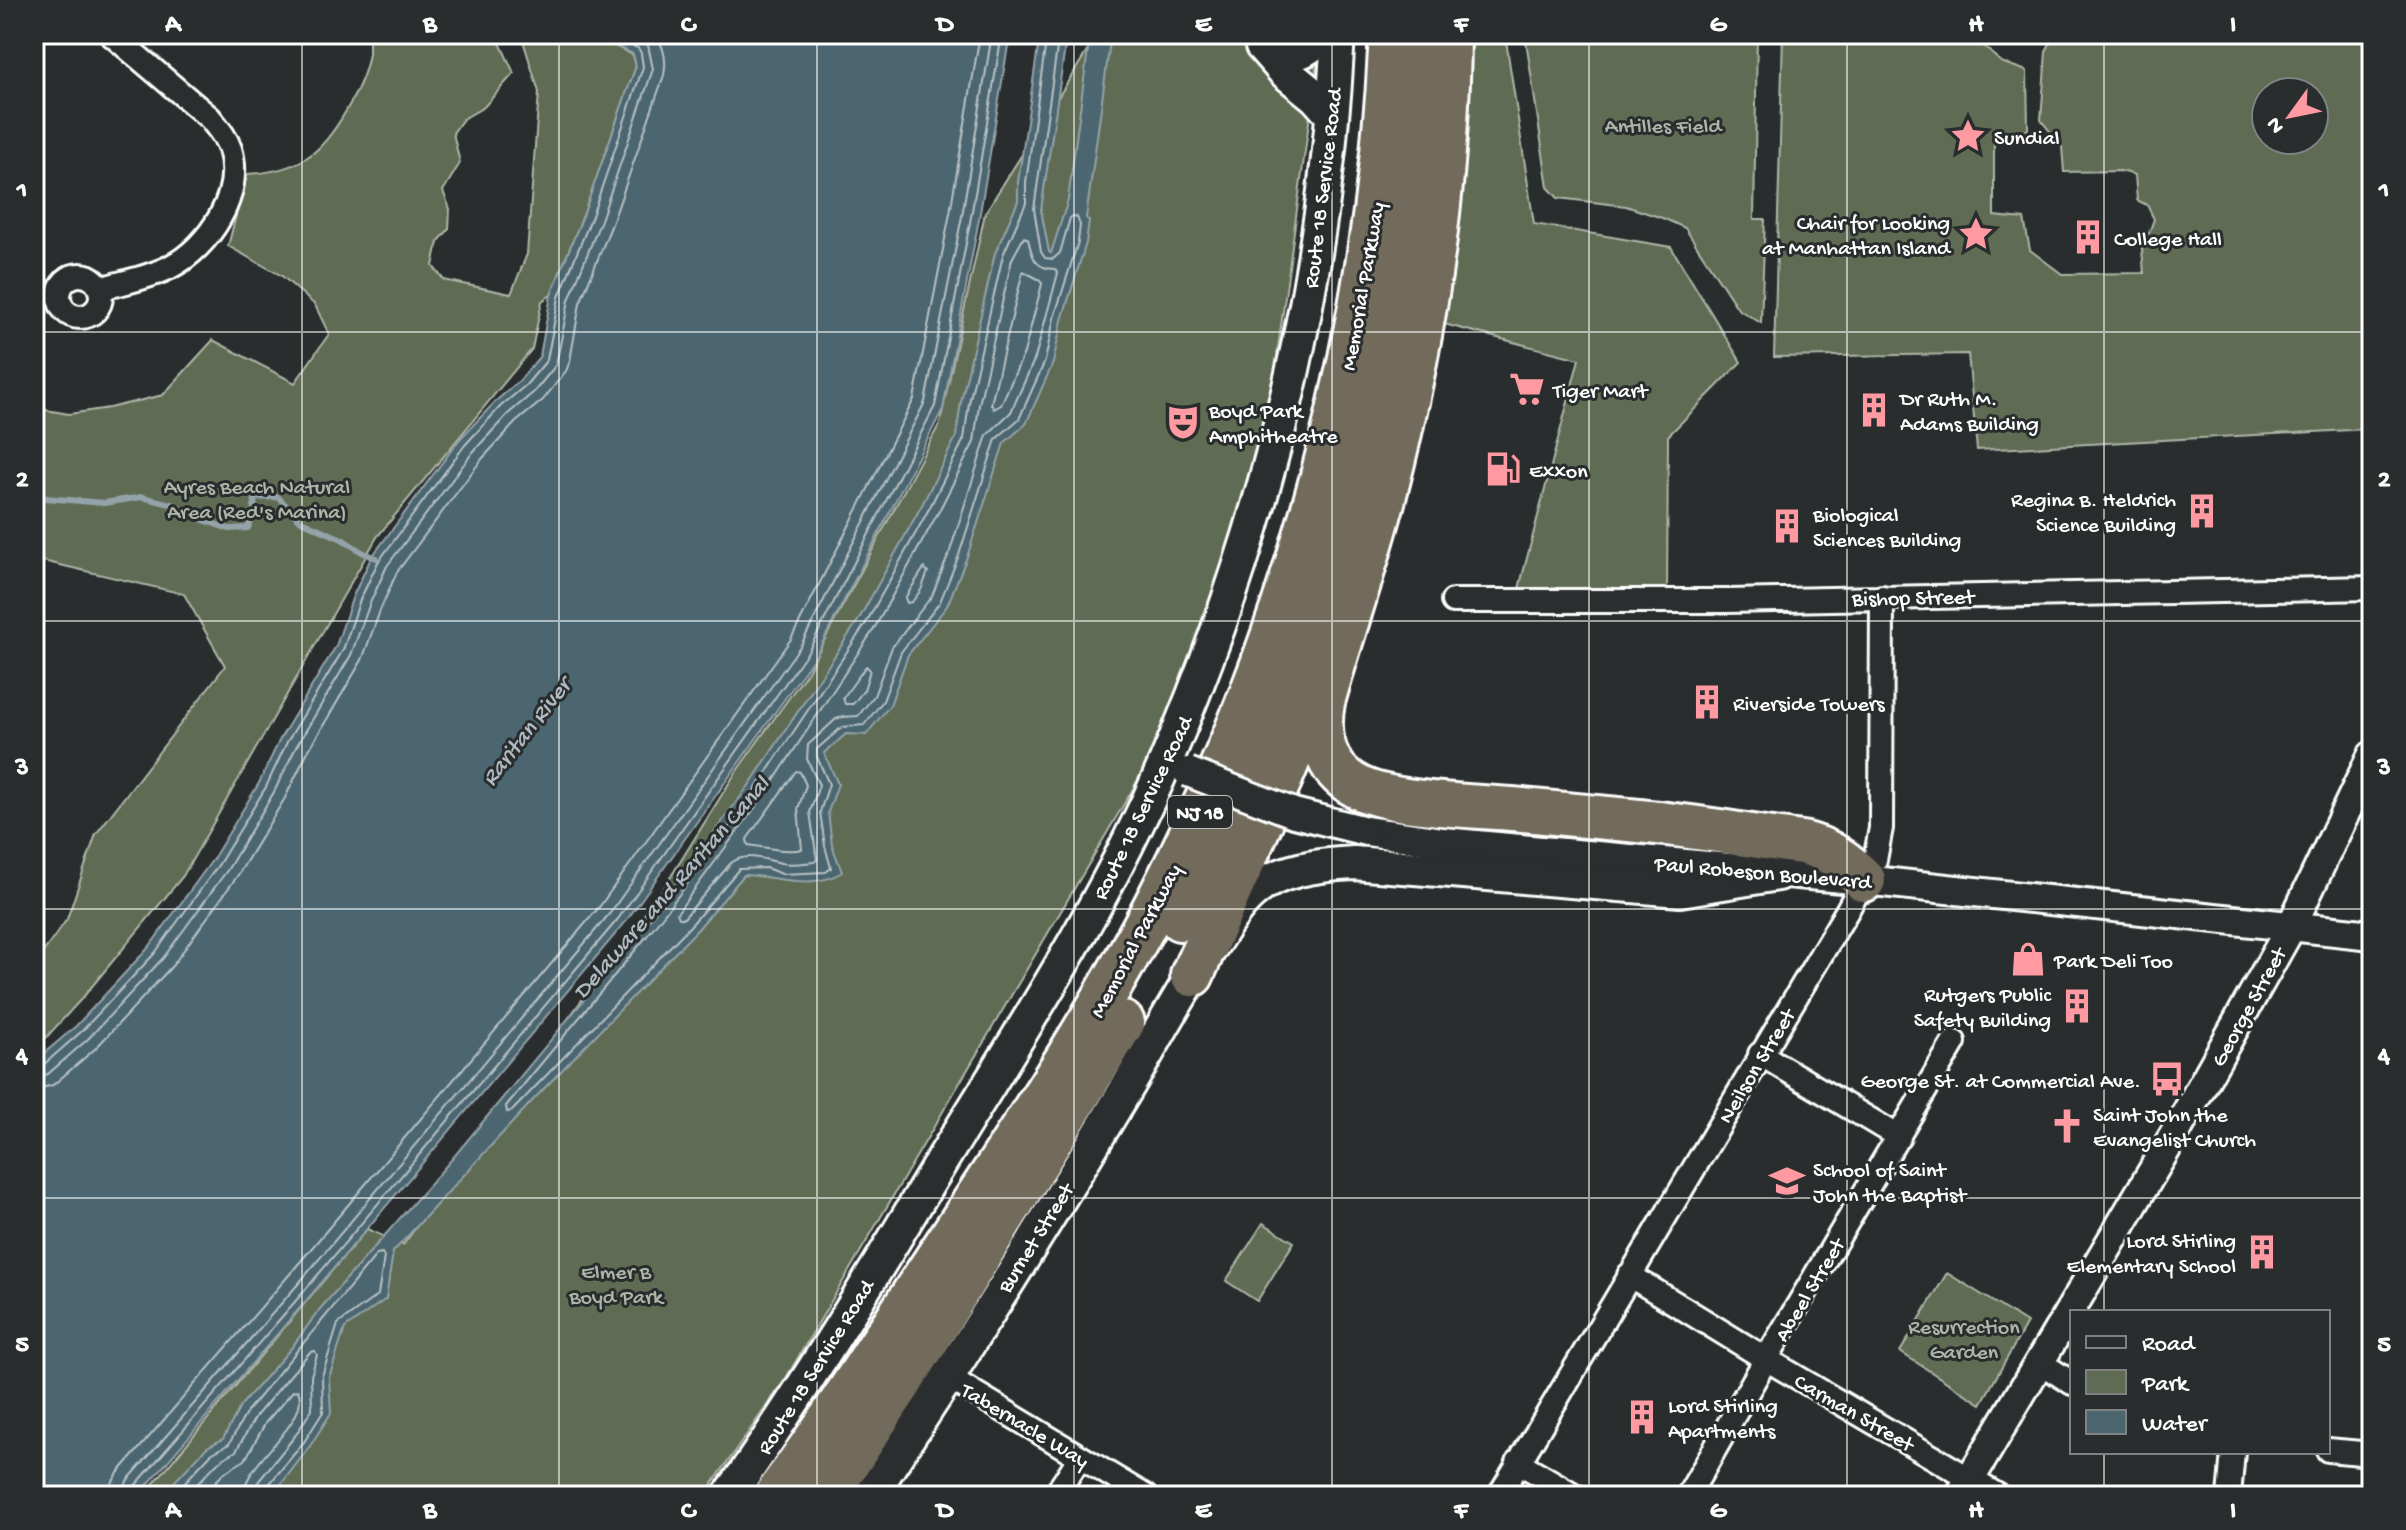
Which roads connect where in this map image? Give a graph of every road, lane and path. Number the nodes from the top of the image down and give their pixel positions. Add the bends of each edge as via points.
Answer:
1 (111, 34) edge
2 (1324, 34) edge
3 (1338, 34) edge
4 (1391, 34) edge
5 (1420, 34) edge
6 (1449, 34) edge
7 (1258, 40) edge
8 (1332, 115) junction
9 (100, 289) dead end
10 (2372, 588) edge
11 (1882, 597) junction
12 (1453, 601) dead end
13 (1341, 639) junction
14 (2372, 756) edge
15 (1176, 767) junction
16 (1778, 874) junction
17 (1864, 880) junction
18 (2291, 927) junction
19 (2372, 935) edge
20 (1192, 975) junction
21 (1954, 1042) dead end
22 (1760, 1054) junction
23 (1899, 1137) junction
24 (1629, 1275) junction
25 (2072, 1310) edge
26 (2070, 1313) edge
27 (1766, 1359) junction
28 (2041, 1363) junction
29 (948, 1377) junction
30 (2070, 1382) edge
31 (2330, 1450) edge
32 (2233, 1454) edge
33 (2372, 1454) edge
34 (1080, 1457) junction
35 (1518, 1462) junction
36 (1965, 1488) edge
37 (729, 1496) edge
38 (775, 1496) edge
39 (826, 1496) edge
40 (870, 1496) edge
41 (1055, 1496) edge
42 (1145, 1496) edge
43 (1499, 1496) edge
44 (1576, 1496) edge
45 (1688, 1496) edge
46 (1999, 1496) edge
47 (2229, 1496) edge

1 - 9 street via 210,118 230,148 233,167 221,216 191,254 168,268
2 - 7 main road via 1302,53 1288,54
3 - 8 main road, Route 18 Service Road
4 - 38 highway, Memorial Parkway / NJ 18 via 1379,182 1345,378 1304,543 1243,715 1160,896 1081,1037
5 - 39 highway, Memorial Parkway / NJ 18 via 1408,192 1372,397 1326,570 1270,728 1214,853 1121,1027
6 - 13 highway via 1431,279 1378,522
7 - 8 main road
8 - 15 main road, Route 18 Service Road via 1294,368 1255,519 1190,703
10 - 11 street, Bishop Street
11 - 12 street, Bishop Street
11 - 17 street, Neilson Street via 1881,828
13 - 17 highway via 1320,732 1333,766 1364,790 1411,800 1640,821 1802,843 1837,856
13 - 20 highway
14 - 18 street, George Street
15 - 16 street, Paul Robeson Boulevard, bridge via 1283,809 1366,831
15 - 37 main road, Route 18 Service Road via 1010,1053
16 - 17 street, Paul Robeson Boulevard
16 - 20 main road, Burnet Street via 1680,890 1370,863 1311,867 1276,878 1251,894
17 - 18 street, Paul Robeson Boulevard
17 - 22 street, Neilson Street
18 - 19 street, Paul Robeson Boulevard
18 - 25 street, George Street
20 - 29 main road, Burnet Street
21 - 23 street, Abeel Street
22 - 23 street
22 - 24 street, Neilson Street
23 - 27 street, Abeel Street
24 - 27 street, Carman Street
24 - 35 street, Neilson Street
26 - 28 street, George Street
27 - 36 street, Carman Street
27 - 45 street, Abeel Street
28 - 30 street
28 - 36 street, George Street
29 - 34 street, Tabernacle Way
29 - 40 main road, Burnet Street
31 - 33 street
32 - 47 street
34 - 41 street
34 - 42 street, Tabernacle Way
35 - 43 street, Neilson Street
35 - 44 street
36 - 46 street, Carman Street

